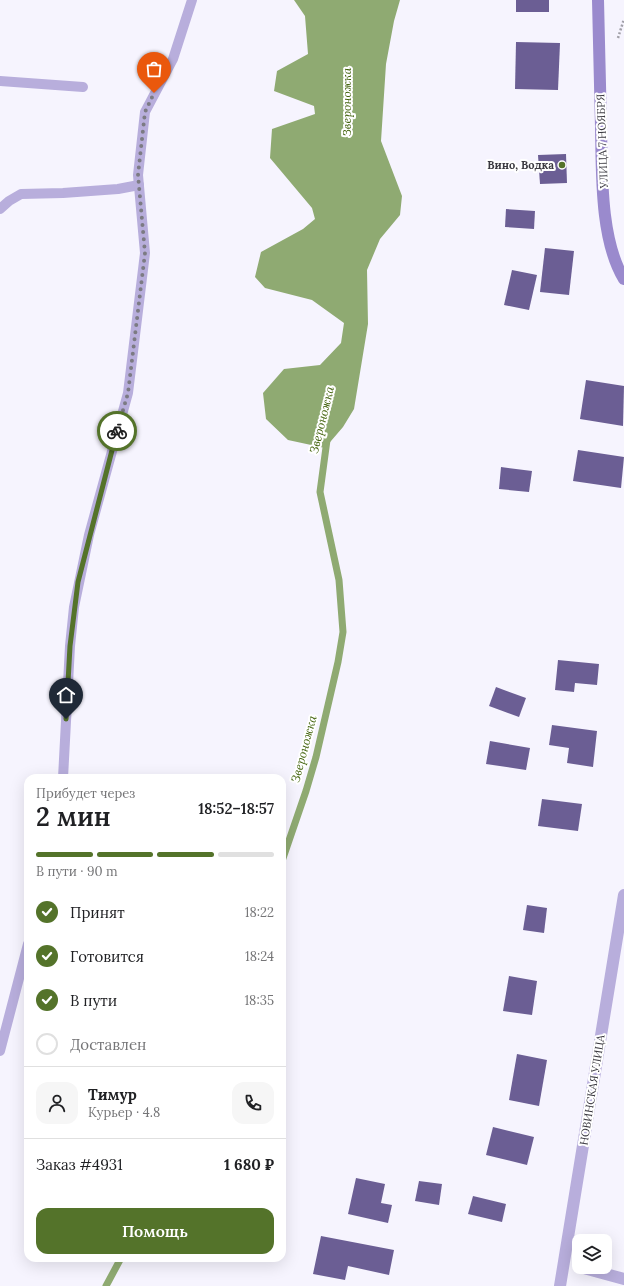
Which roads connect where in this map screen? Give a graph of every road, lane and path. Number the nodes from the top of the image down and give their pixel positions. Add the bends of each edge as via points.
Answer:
1 (192, 0) edge
2 (598, 0) edge
3 (0, 81) edge
4 (83, 87) dead end
5 (139, 185) junction
6 (0, 209) edge
7 (624, 279) edge
8 (63, 774) edge
9 (624, 895) edge
10 (24, 959) edge
11 (0, 1051) edge
12 (564, 1263) junction
13 (572, 1265) edge
14 (605, 1274) edge
15 (624, 1279) edge
16 (560, 1286) edge

1 - 5 lane via 173,58 145,112 140,145
2 - 7 main road, УЛИЦА 7 НОЯБРЯ via 604,214 609,239
3 - 4 lane
5 - 6 lane via 87,191 21,194
5 - 8 lane via 145,253 128,393 77,588 70,646
9 - 12 street, НОВИНСКАЯ УЛИЦА
10 - 11 lane
12 - 13 street
12 - 16 street, НОВИНСКАЯ УЛИЦА
14 - 15 street

